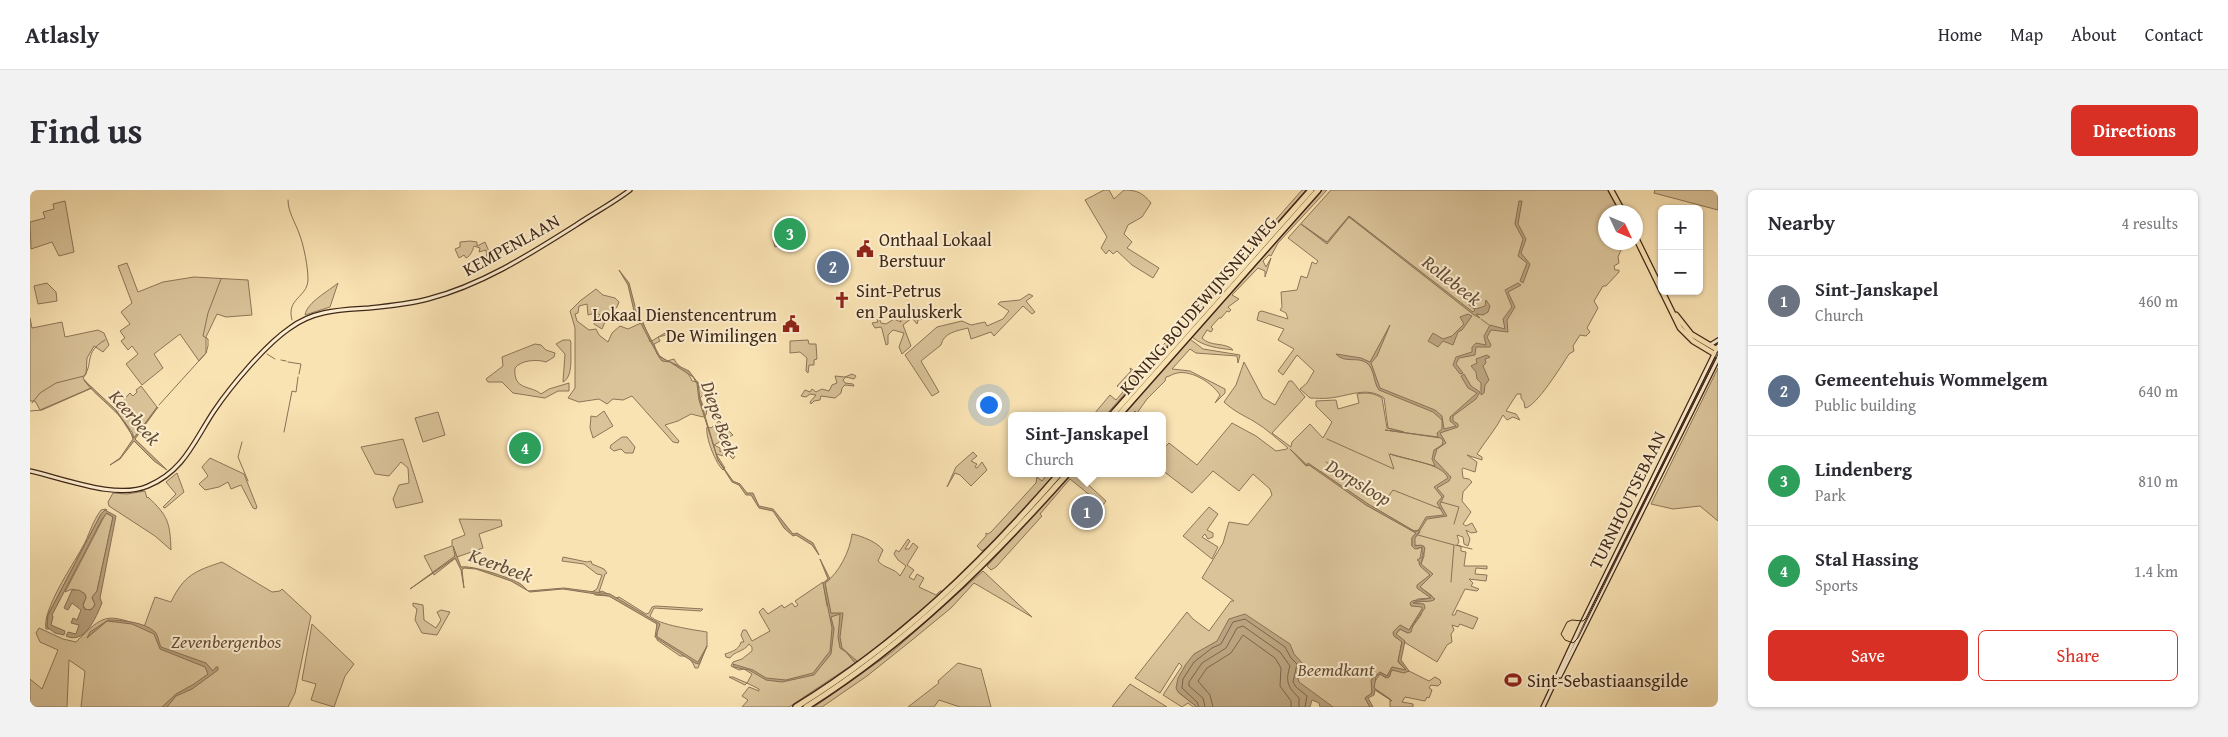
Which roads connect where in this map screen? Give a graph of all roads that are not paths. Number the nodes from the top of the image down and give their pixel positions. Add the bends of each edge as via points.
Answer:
1 (630, 190) edge
2 (1311, 190) edge
3 (1318, 190) edge
4 (1613, 190) edge
5 (1620, 205) edge
6 (1643, 248) edge
7 (1642, 250) edge
8 (1658, 278) edge
9 (1666, 295) edge
10 (1718, 340) edge
11 (1710, 346) junction
12 (1703, 348) junction
13 (1717, 352) edge
14 (1710, 361) junction
15 (1716, 365) edge
16 (1115, 412) edge
17 (1122, 412) edge
18 (30, 471) edge
19 (1056, 477) edge
20 (1064, 477) edge
21 (1568, 660) junction
22 (796, 707) edge
23 (806, 707) edge
24 (1543, 707) edge

1 - 18 main road, KEMPENLAAN via 519,259 468,285 410,303 333,309 305,318 285,331 253,364 218,405 189,453 154,484 137,490 116,490
2 - 16 highway, KONING BOUDEWIJNSNELWEG
3 - 17 highway, KONING BOUDEWIJNSNELWEG
4 - 5 main road
6 - 8 main road
7 - 12 main road via 1678,324
9 - 11 main road via 1681,324
10 - 11 main road
11 - 13 main road
12 - 13 main road
12 - 14 main road
13 - 14 main road, TURNHOUTSEBAAN
13 - 15 main road, TURNHOUTSEBAAN
14 - 21 main road, TURNHOUTSEBAAN via 1583,621
15 - 21 main road, TURNHOUTSEBAAN
19 - 22 highway via 938,602 878,651
20 - 23 highway via 941,606 881,655
21 - 24 main road, TURNHOUTSEBAAN

